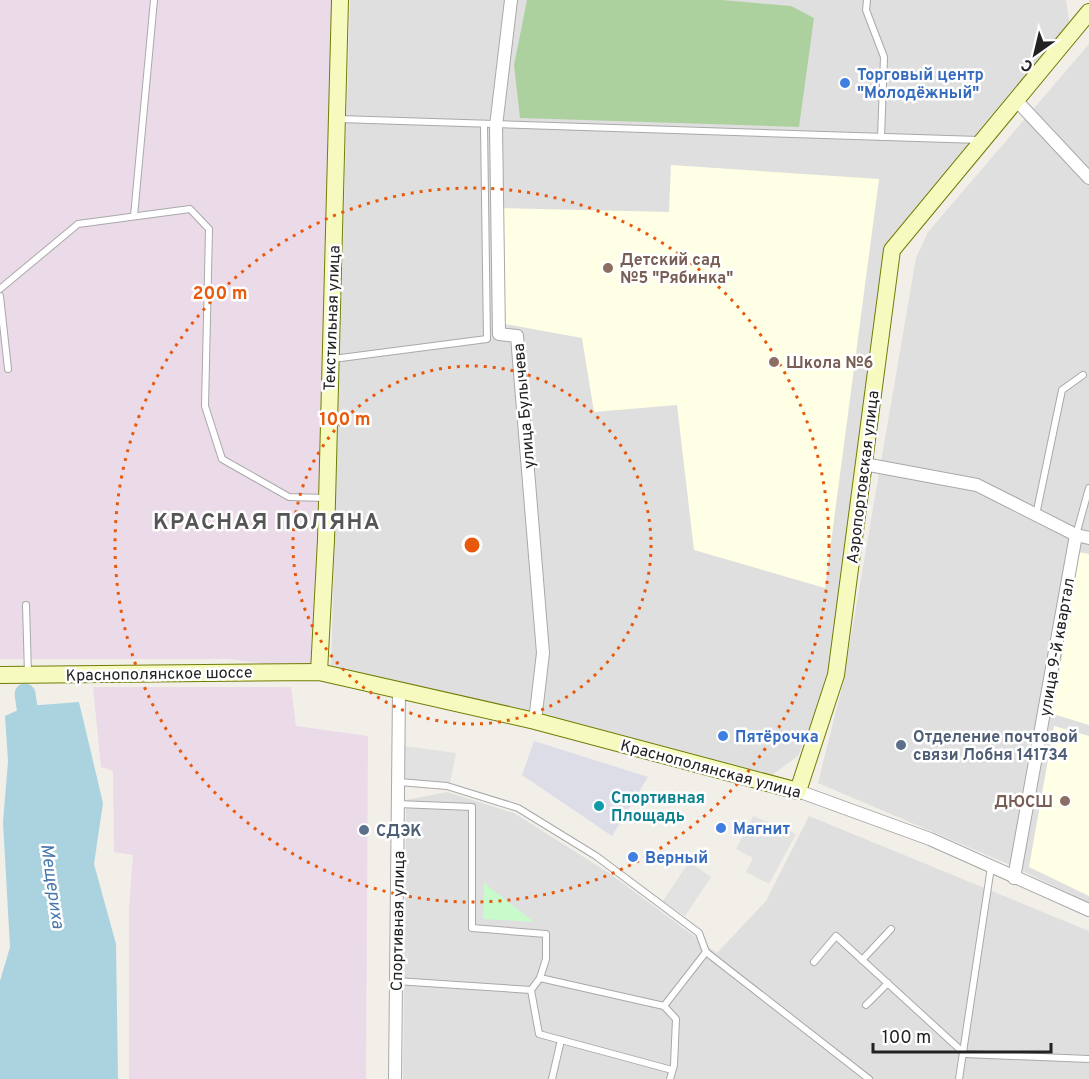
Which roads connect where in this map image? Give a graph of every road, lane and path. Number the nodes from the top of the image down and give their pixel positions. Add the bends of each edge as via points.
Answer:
1 (154, 0) edge
2 (340, 0) edge
3 (511, 0) edge
4 (867, 0) edge
5 (1089, 12) edge
6 (1016, 100) junction
7 (338, 119) junction
8 (490, 126) junction
9 (880, 137) junction
10 (982, 141) junction
11 (1089, 178) edge
12 (134, 216) junction
13 (0, 289) edge
14 (0, 296) edge
15 (329, 359) junction
16 (8, 369) dead end
17 (1083, 375) dead end
18 (864, 464) junction
19 (1089, 488) edge
20 (326, 498) junction
21 (1036, 515) junction
22 (1076, 535) junction
23 (1089, 538) edge
24 (26, 605) dead end
25 (319, 672) junction
26 (28, 674) junction
27 (0, 675) edge
28 (399, 692) junction
29 (535, 721) junction
30 (399, 782) junction
31 (798, 791) junction
32 (398, 804) junction
33 (991, 867) junction
34 (1014, 878) junction
35 (1089, 910) edge
36 (891, 929) dead end
37 (706, 952) junction
38 (862, 960) junction
39 (814, 962) dead end
40 (540, 978) junction
41 (396, 981) junction
42 (888, 983) junction
43 (531, 990) junction
44 (866, 1005) dead end
45 (664, 1006) junction
46 (561, 1040) junction
47 (965, 1054) junction
48 (1089, 1059) edge
49 (672, 1070) junction
50 (395, 1079) edge
51 (552, 1079) edge
52 (670, 1079) edge
53 (869, 1079) edge
54 (959, 1079) edge

1 - 12 lane
2 - 7 street, Текстильная улица
3 - 8 street, улица Булычева
4 - 9 lane via 866,9 884,57
5 - 6 street, Аэропортовская улица
6 - 10 street, Аэропортовская улица
6 - 11 street
7 - 8 lane
7 - 15 street, Текстильная улица
8 - 9 lane
8 - 15 lane via 487,339
8 - 29 street, улица Булычева via 499,334 517,336 543,653
9 - 10 lane
10 - 18 street, Аэропортовская улица via 892,250
12 - 13 lane via 78,224
12 - 20 lane via 190,209 209,229 205,406 222,459 289,497
14 - 16 lane
15 - 20 street, Текстильная улица
17 - 21 lane via 1062,390
18 - 21 street via 977,485
18 - 31 street, Аэропортовская улица via 836,675
19 - 22 lane
20 - 25 street, Текстильная улица
21 - 22 street
22 - 23 street
22 - 34 street, улица 9-й квартал
24 - 26 lane
25 - 26 street, Краснополянское шоссе
25 - 28 street, Краснополянская улица
26 - 27 street, Краснополянское шоссе
28 - 29 street, Краснополянская улица
28 - 30 street, Спортивная улица
29 - 31 street, Краснополянская улица
30 - 32 street, Спортивная улица
30 - 37 lane via 447,786 518,808 596,856 699,933
31 - 33 street, Краснополянская улица via 930,839
32 - 40 lane via 472,807 472,928 546,934 546,959
32 - 41 street, Спортивная улица
33 - 34 street, Краснополянская улица
33 - 47 lane
34 - 35 street, Краснополянская улица
36 - 38 lane
37 - 45 lane
37 - 53 lane
38 - 39 lane via 836,936
38 - 42 lane
40 - 43 lane
40 - 45 lane
41 - 43 lane
41 - 50 street, Спортивная улица
42 - 44 lane
42 - 47 lane
43 - 46 lane via 539,1034
45 - 49 lane via 676,1019
46 - 49 lane
46 - 51 lane
47 - 48 lane
47 - 54 lane
49 - 52 lane

